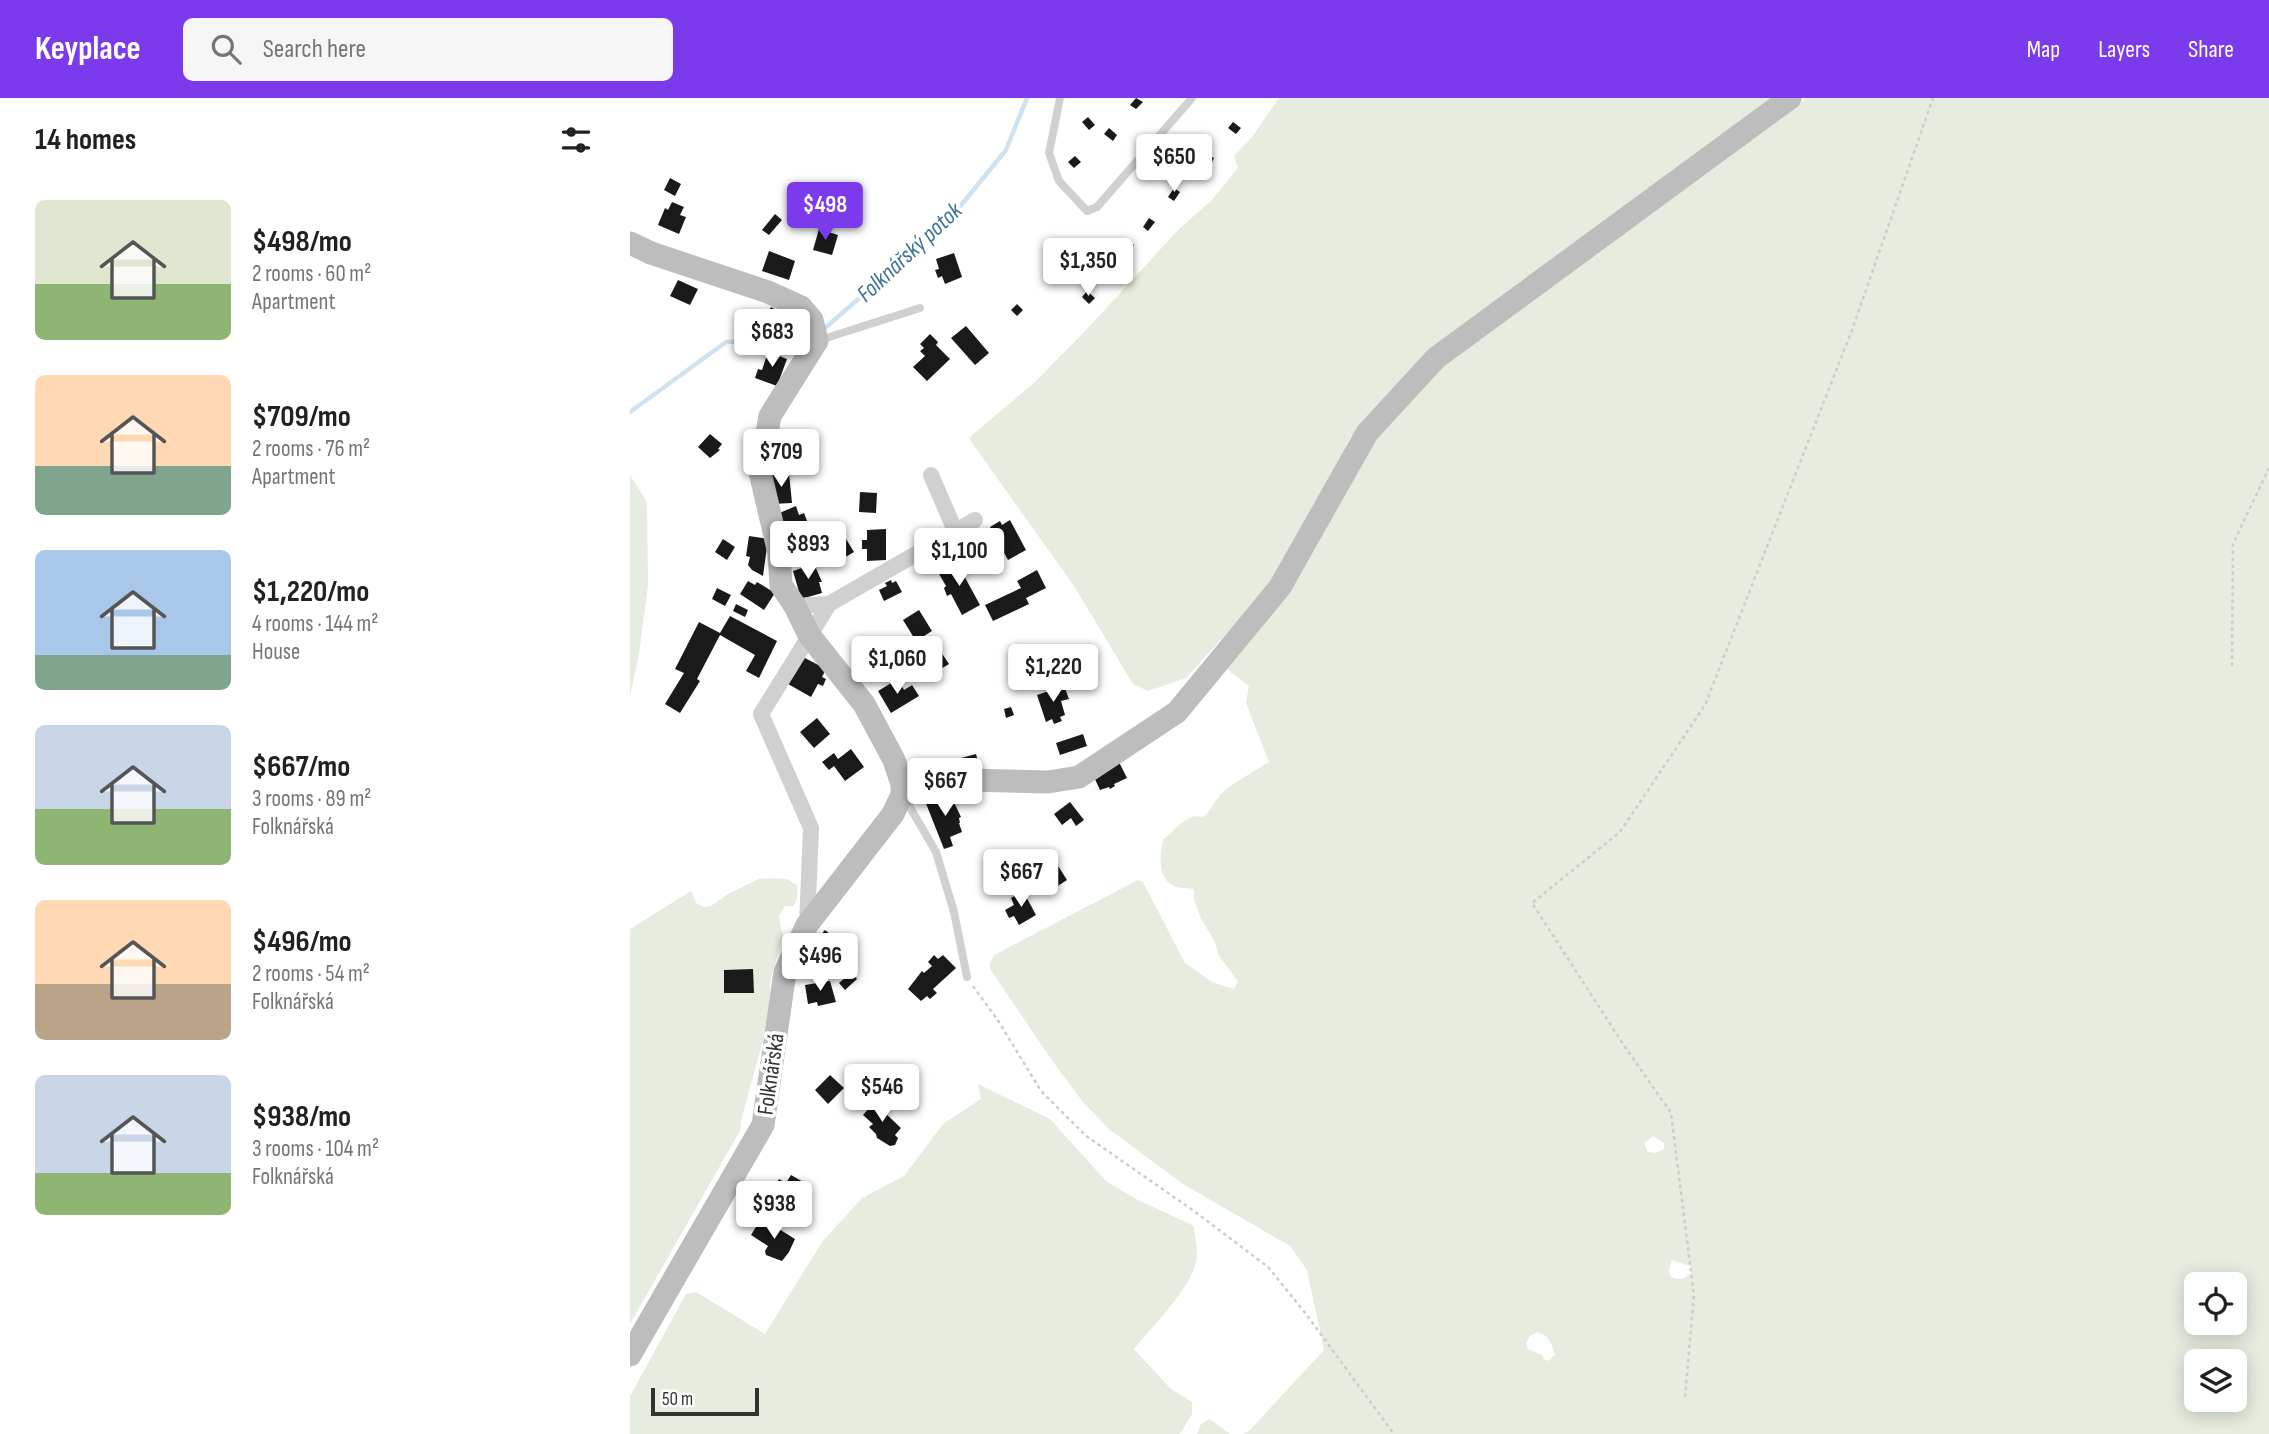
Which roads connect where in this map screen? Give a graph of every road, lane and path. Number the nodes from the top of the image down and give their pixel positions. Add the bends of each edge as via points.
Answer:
1 (1060, 98) edge
2 (1192, 98) edge
3 (1790, 98) edge
4 (1933, 98) edge
5 (630, 243) edge
6 (920, 307) dead end
7 (817, 341) junction
8 (2269, 468) edge
9 (931, 475) dead end
10 (975, 520) dead end
11 (956, 533) junction
12 (829, 604) junction
13 (795, 606) junction
14 (809, 635) junction
15 (2232, 666) dead end
16 (902, 795) junction
17 (807, 925) junction
18 (967, 977) joint
19 (630, 1355) edge
20 (1685, 1397) dead end
21 (1394, 1434) edge

1 - 2 lane via 1049,153 1059,181 1087,211 1097,207
3 - 16 street via 1436,358 1367,433 1280,587 1177,712 1079,777 1048,782 967,780
4 - 20 path via 1853,330 1705,705 1620,832 1532,903 1671,1113 1695,1295
5 - 7 street via 801,307 812,320
6 - 7 lane
7 - 13 street via 770,416 760,472 779,554 781,585
8 - 15 path via 2233,544
9 - 11 street
10 - 11 street
11 - 12 street
12 - 13 street
12 - 14 street
13 - 14 street
14 - 16 street via 863,704 894,760
14 - 17 street via 761,714 811,828
16 - 17 street, Folknářská via 893,814
16 - 18 lane via 936,852
17 - 19 street, Folknářská via 785,972 763,1125
18 - 21 path via 1041,1091 1086,1136 1268,1267

